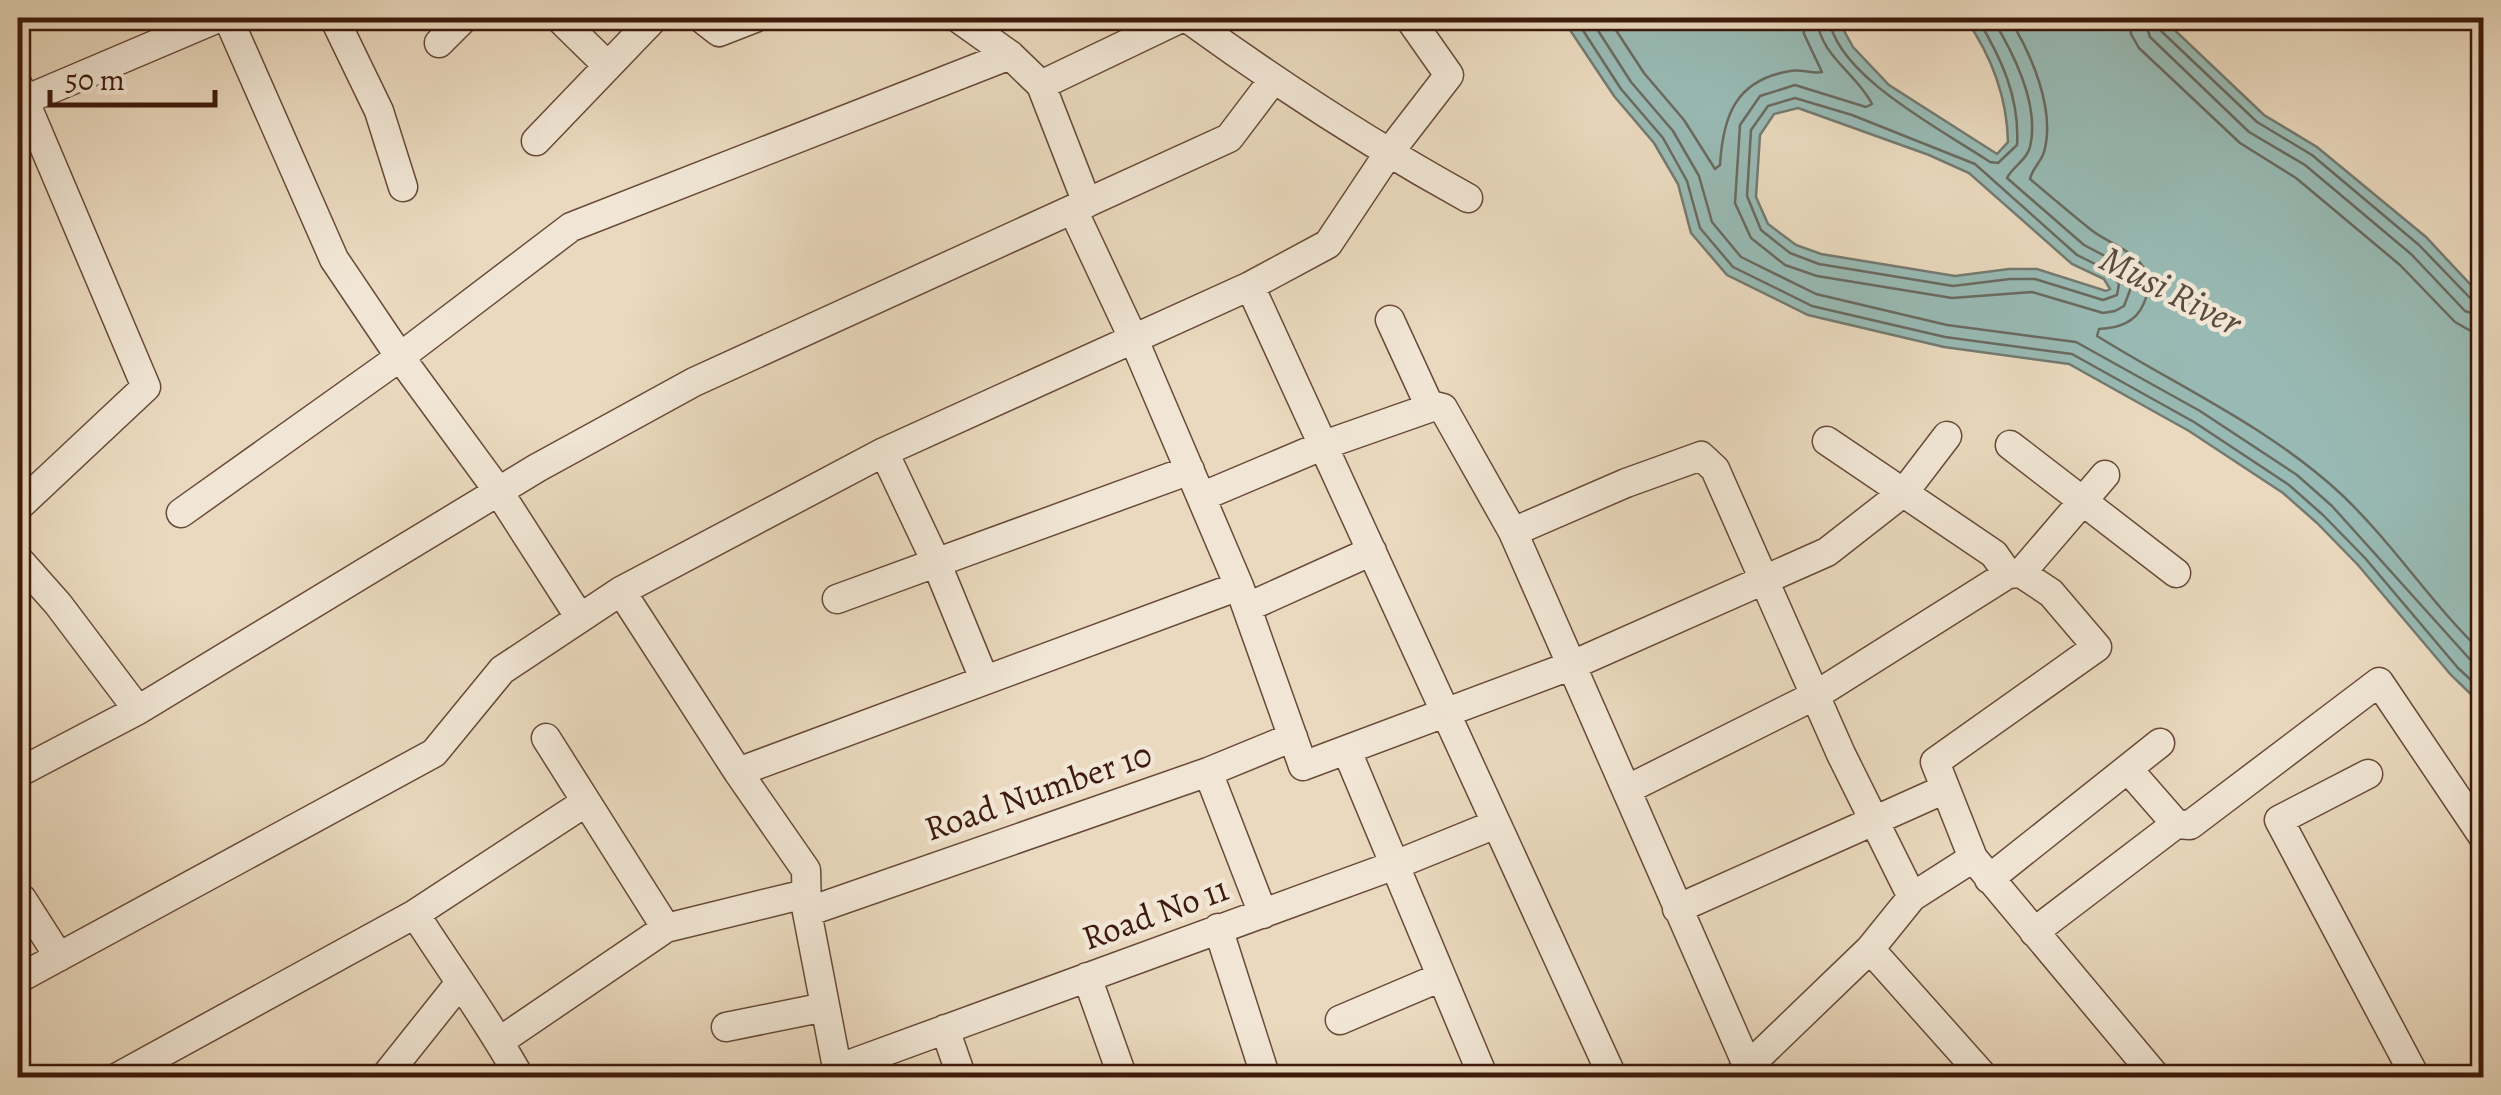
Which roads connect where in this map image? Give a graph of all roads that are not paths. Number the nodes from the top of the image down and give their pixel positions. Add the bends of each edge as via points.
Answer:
1 (218, 18) edge
2 (228, 18) edge
3 (334, 18) edge
4 (464, 18) edge
5 (558, 18) edge
6 (654, 18) edge
7 (701, 18) edge
8 (755, 18) edge
9 (958, 18) edge
10 (1184, 18) edge
11 (1409, 18) edge
12 (439, 42) dead end
13 (1010, 55) junction
14 (608, 66) junction
15 (1273, 80) junction
16 (1041, 86) junction
17 (20, 96) edge
18 (536, 141) dead end
19 (1388, 154) junction
20 (403, 187) dead end
21 (1468, 198) dead end
22 (1080, 207) junction
23 (1250, 286) junction
24 (1390, 320) dead end
25 (1134, 340) junction
26 (400, 357) junction
27 (1430, 408) junction
28 (1947, 436) dead end
29 (1826, 441) dead end
30 (1324, 445) junction
31 (2010, 445) dead end
32 (884, 452) junction
33 (1190, 470) junction
34 (2106, 476) dead end
35 (1905, 491) junction
36 (499, 492) junction
37 (1202, 496) junction
38 (2085, 502) junction
39 (18, 507) edge
40 (181, 513) dead end
41 (1512, 532) junction
42 (1372, 551) junction
43 (18, 560) edge
44 (936, 562) junction
45 (2015, 574) junction
46 (2176, 574) dead end
47 (1762, 579) junction
48 (620, 591) junction
49 (1243, 596) junction
50 (838, 598) dead end
51 (580, 618) junction
52 (1570, 666) junction
53 (984, 679) junction
54 (1816, 695) junction
55 (138, 710) junction
56 (1448, 713) junction
57 (1292, 737) junction
58 (546, 738) dead end
59 (2160, 744) dead end
60 (1346, 751) junction
61 (2128, 769) junction
62 (738, 772) junction
63 (1208, 772) junction
64 (18, 773) edge
65 (2368, 774) dead end
66 (1946, 788) junction
67 (1628, 790) junction
68 (586, 802) junction
69 (1874, 822) junction
70 (1496, 824) junction
71 (2176, 824) junction
72 (2484, 838) edge
73 (1395, 865) junction
74 (1981, 868) junction
75 (1912, 897) junction
76 (22, 899) dead end
77 (806, 903) junction
78 (1676, 909) junction
79 (416, 914) junction
80 (1263, 914) junction
81 (666, 928) junction
82 (1218, 928) junction
83 (2034, 932) junction
84 (1870, 949) junction
85 (59, 957) junction
86 (1087, 976) junction
87 (1441, 977) junction
88 (18, 980) edge
89 (458, 984) junction
90 (825, 1007) junction
91 (1340, 1020) dead end
92 (726, 1027) dead end
93 (945, 1029) junction
94 (500, 1041) junction
95 (146, 1071) edge
96 (838, 1073) edge
97 (1749, 1073) edge
98 (116, 1078) edge
99 (384, 1078) edge
100 (520, 1078) edge
101 (962, 1078) edge
102 (1124, 1078) edge
103 (1266, 1078) edge
104 (1484, 1078) edge
105 (1612, 1078) edge
106 (1985, 1078) edge
107 (2156, 1078) edge
108 (2416, 1078) edge

1 - 17 street
2 - 26 street via 334,259
3 - 20 street via 379,111
4 - 12 street
5 - 14 street
6 - 14 street
7 - 8 street via 719,32
9 - 13 street
10 - 15 street
10 - 16 street
11 - 19 street via 1449,75
13 - 16 street
13 - 26 street via 571,227
14 - 18 street
15 - 19 street
15 - 22 street via 1229,138
16 - 22 street
17 - 39 street via 146,386
19 - 21 street
19 - 23 street via 1328,244
22 - 25 street
22 - 36 street via 694,382
23 - 25 street
23 - 30 street
24 - 27 street
25 - 32 street
25 - 33 street
26 - 36 street
26 - 40 street
27 - 30 street
27 - 41 street via 1450,415
28 - 35 street
29 - 35 street
30 - 37 street
30 - 42 street
31 - 38 street
32 - 44 street
32 - 48 street
33 - 37 street
33 - 44 street
34 - 38 street
35 - 45 street
35 - 47 street via 1827,552
36 - 51 street
36 - 55 street
37 - 49 street
38 - 45 street
38 - 46 street
41 - 47 street via 1700,456 1715,469
41 - 52 street
42 - 49 street
42 - 56 street
43 - 55 street
44 - 50 street
44 - 53 street
45 - 54 street
45 - 66 street via 2052,593 2096,647 1935,762
47 - 52 street
47 - 54 street
48 - 51 street
48 - 62 street
49 - 53 street
49 - 57 street
51 - 85 street via 502,670 434,752
52 - 56 street
52 - 67 street
53 - 62 street
54 - 67 street
54 - 69 street
55 - 64 street
56 - 60 street
56 - 70 street
57 - 60 street via 1302,766
57 - 63 street, Road Number 10
58 - 68 street
59 - 61 street
60 - 73 street
61 - 71 street
61 - 74 street
62 - 77 street via 806,870
63 - 77 street, Road Number 10
63 - 80 street
65 - 108 street via 2279,820
66 - 69 street
66 - 74 street
67 - 78 street
68 - 79 street
68 - 81 street
69 - 75 street
69 - 78 street
70 - 73 street, Road No 11
70 - 105 street
71 - 72 street via 2190,824 2378,682
71 - 83 street
73 - 80 street, Road No 11
73 - 87 street
74 - 75 street
74 - 83 street
75 - 84 street
76 - 85 street
77 - 81 street, Road Number 10
77 - 90 street
78 - 97 street
79 - 89 street
79 - 95 street
80 - 82 street, Road No 11
81 - 94 street
82 - 86 street, Road No 11
82 - 103 street
83 - 107 street
84 - 97 street
84 - 106 street
85 - 88 street
86 - 93 street, Road No 11
86 - 102 street
87 - 91 street
87 - 104 street
89 - 94 street
89 - 99 street
90 - 92 street
90 - 96 street
93 - 96 street, Road No 11
93 - 101 street
94 - 100 street
95 - 98 street

